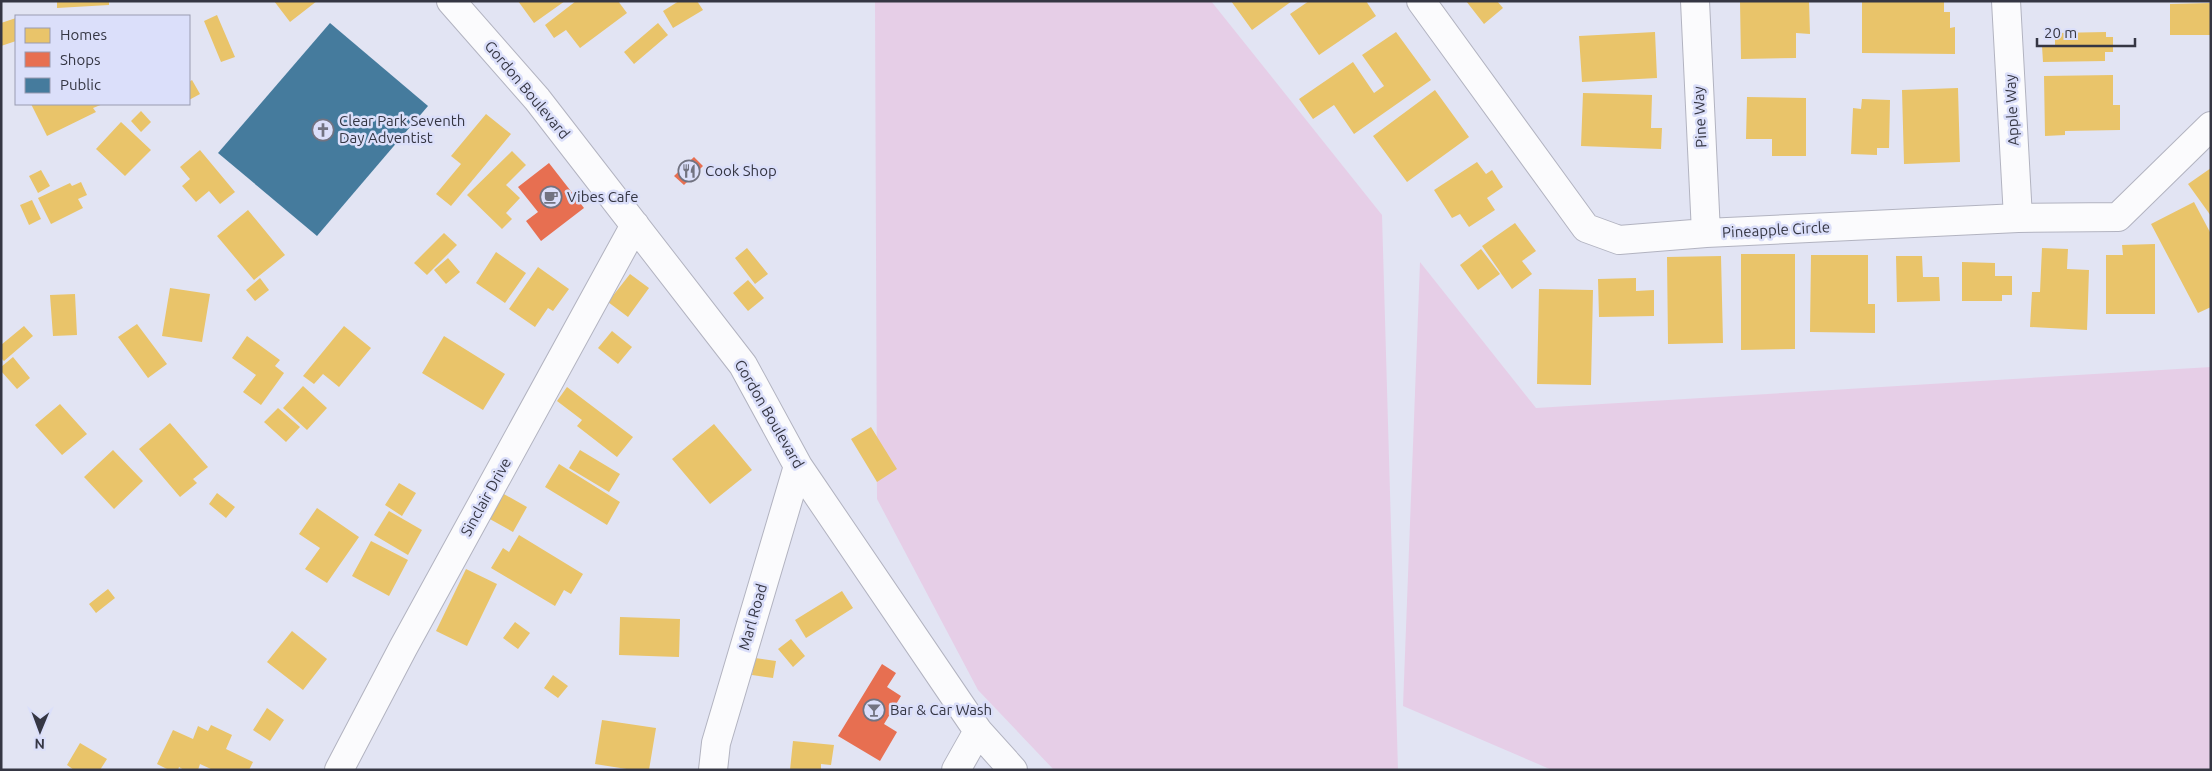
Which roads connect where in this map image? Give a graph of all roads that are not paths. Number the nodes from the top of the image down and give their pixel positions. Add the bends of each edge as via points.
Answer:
1 (451, 1) edge
2 (1422, 1) edge
3 (1695, 1) edge
4 (2006, 1) edge
5 (2211, 126) edge
6 (2018, 218) junction
7 (636, 225) junction
8 (1706, 233) junction
9 (798, 466) junction
10 (978, 731) junction
11 (339, 770) edge
12 (713, 770) edge
13 (956, 770) edge
14 (1013, 770) edge

1 - 7 street, Gordon Boulevard via 537,98
2 - 8 street, Pineapple Circle via 1586,228 1620,240
3 - 8 street, Pine Way
4 - 6 street, Apple Way
5 - 6 street, Pineapple Circle via 2118,217
6 - 8 street, Pineapple Circle
7 - 9 street, Gordon Boulevard via 743,365
7 - 11 street, Sinclair Drive
9 - 10 street, Gordon Boulevard
9 - 12 street, Marl Road via 716,743
10 - 13 street
10 - 14 street, Gordon Boulevard

